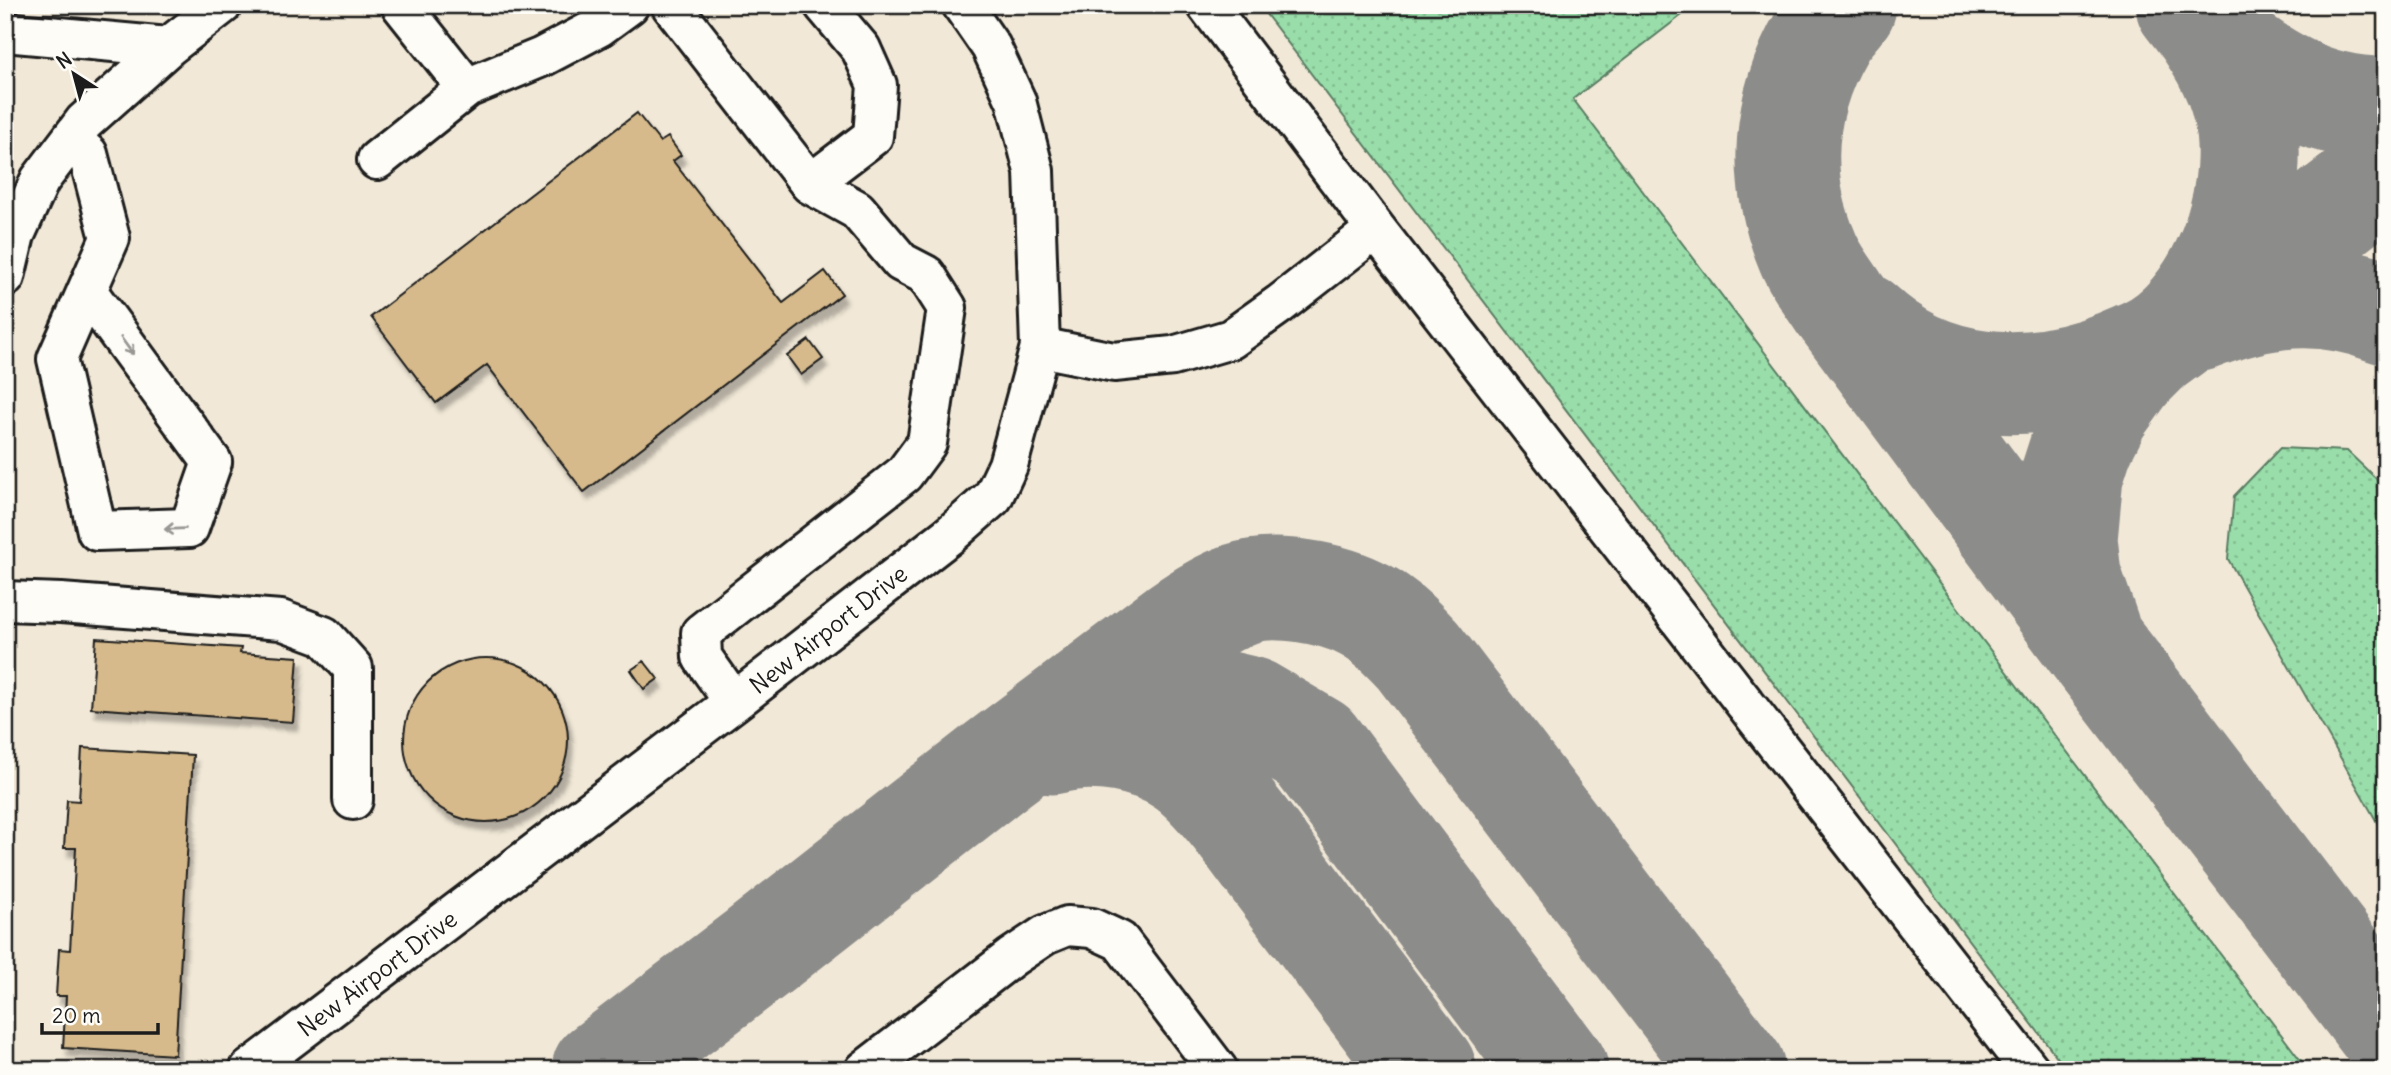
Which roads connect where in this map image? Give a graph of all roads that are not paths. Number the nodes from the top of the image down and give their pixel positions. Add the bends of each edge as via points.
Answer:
1 (222, 5) edge
2 (401, 5) edge
3 (629, 5) edge
4 (671, 5) edge
5 (824, 5) edge
6 (962, 5) edge
7 (1207, 5) edge
8 (5, 32) edge
9 (168, 47) junction
10 (467, 88) junction
11 (71, 139) junction
12 (377, 160) dead end
13 (810, 184) junction
14 (1376, 229) junction
15 (5, 277) edge
16 (87, 291) junction
17 (1040, 347) junction
18 (5, 601) edge
19 (734, 702) junction
20 (353, 800) dead end
21 (249, 1070) edge
22 (865, 1070) edge
23 (1218, 1070) edge
24 (2030, 1070) edge

1 - 9 lane
2 - 10 lane
3 - 10 lane via 542,57
4 - 13 lane
5 - 13 lane via 861,49 877,85 873,136
6 - 17 lane, New Airport Drive via 991,47 1016,101 1034,171
7 - 14 lane
8 - 9 lane
9 - 11 lane
10 - 12 lane
11 - 15 lane via 40,180 15,235
11 - 16 lane via 88,154 110,238
13 - 19 lane via 857,210 901,262 926,275 947,308 927,443 904,474 701,633 702,657
14 - 17 lane via 1231,339 1173,356 1114,362
14 - 24 lane
16 -> 16 lane via 212,462 189,528 97,531 57,359
17 - 19 lane, New Airport Drive via 1008,465 993,497
18 - 20 lane via 281,620 324,636 353,668
19 - 21 lane, New Airport Drive
22 - 23 lane via 1012,957 1067,926 1092,928 1120,941

